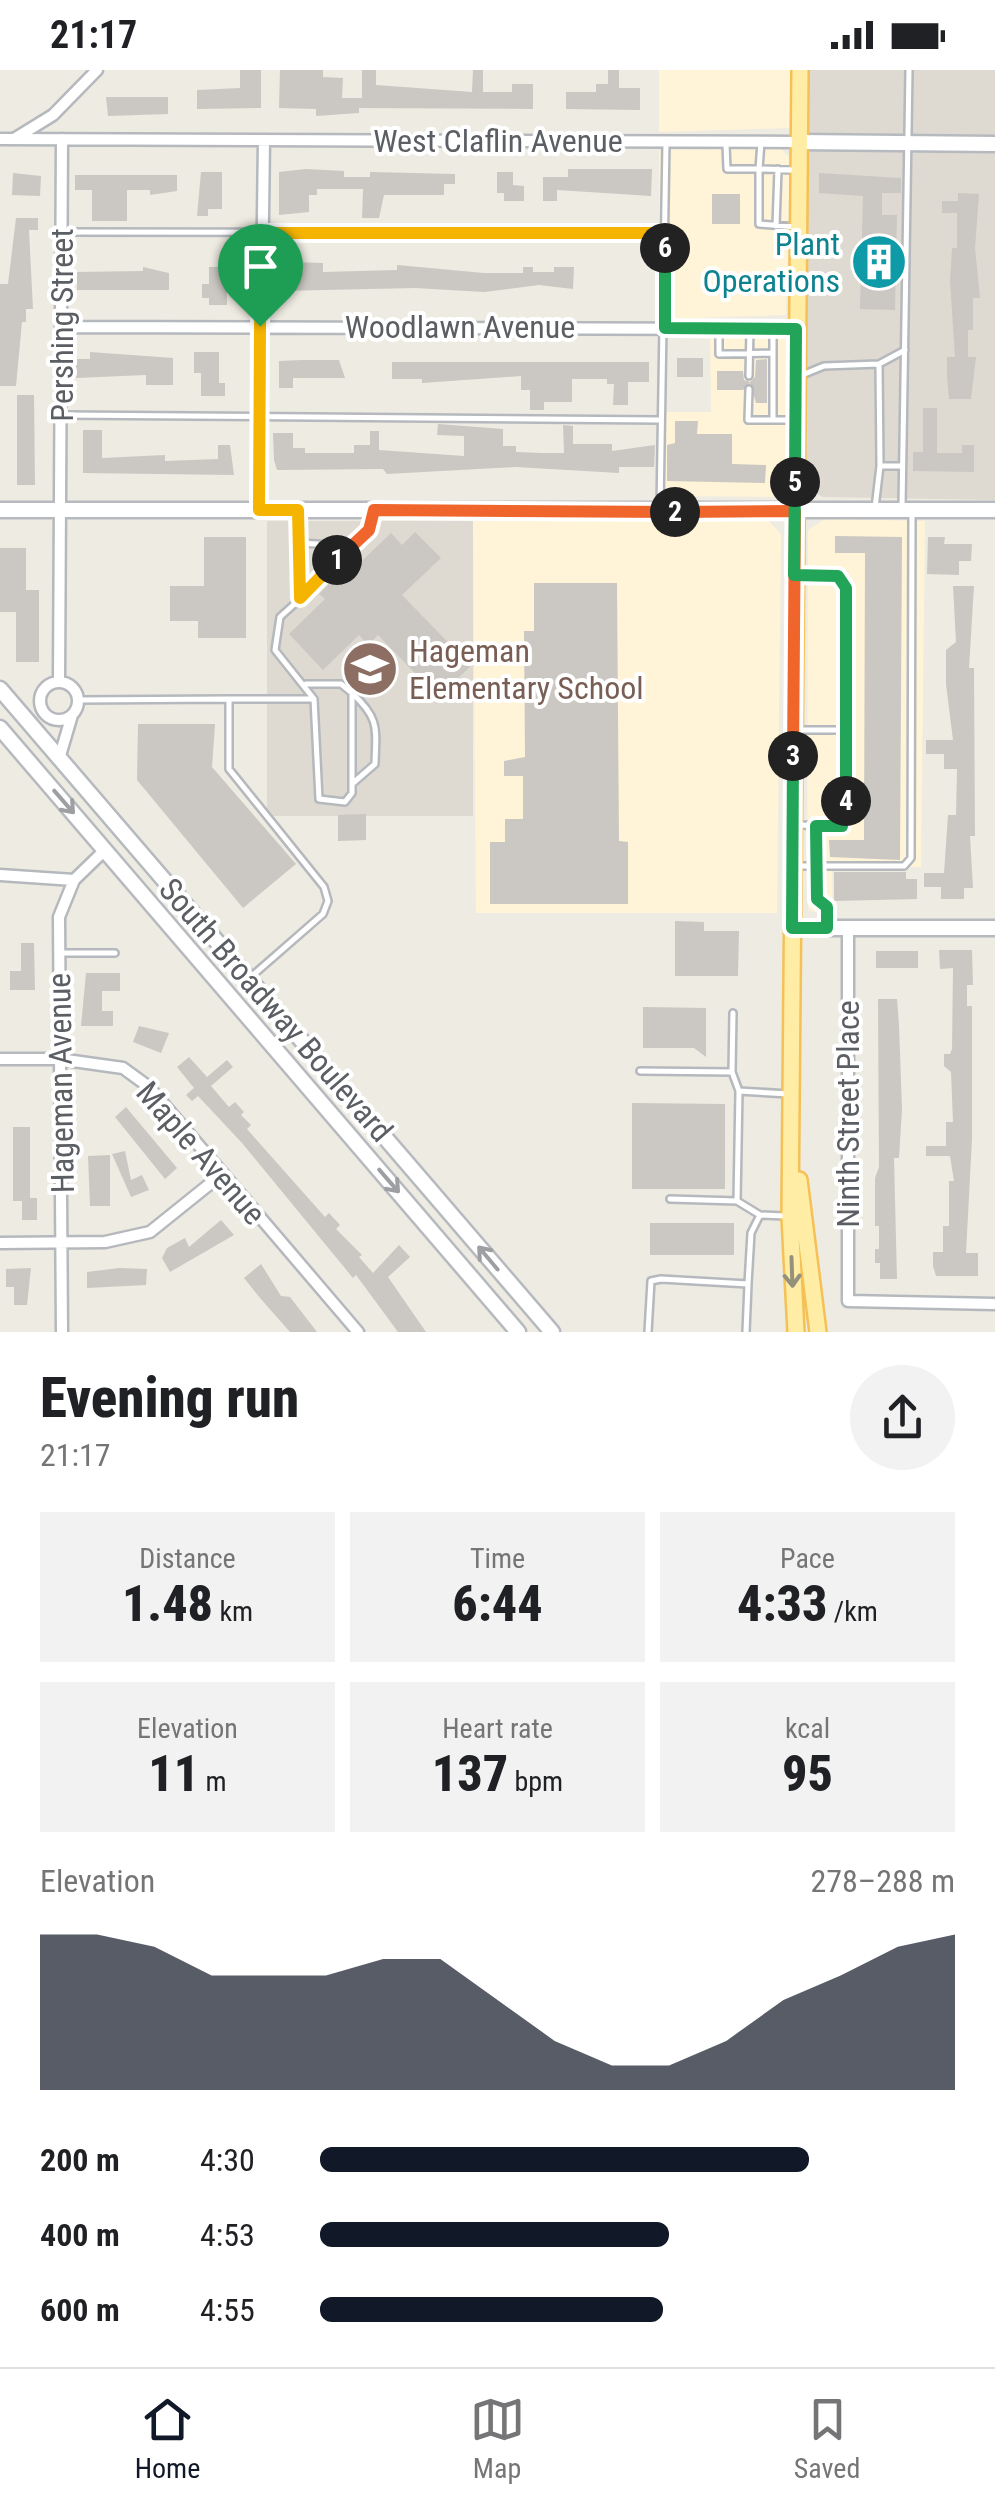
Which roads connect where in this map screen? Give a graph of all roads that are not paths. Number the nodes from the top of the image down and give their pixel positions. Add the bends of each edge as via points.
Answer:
1 (97, 70) edge
2 (800, 70) edge
3 (909, 70) edge
4 (0, 139) edge
5 (14, 139) junction
6 (62, 139) junction
7 (264, 140) junction
8 (666, 142) junction
9 (726, 142) junction
10 (761, 142) junction
11 (800, 142) junction
12 (908, 143) junction
13 (995, 144) edge
14 (759, 169) junction
15 (778, 169) junction
16 (799, 170) junction
17 (776, 226) junction
18 (798, 227) junction
19 (62, 232) junction
20 (262, 233) junction
21 (666, 233) junction
22 (260, 326) junction
23 (63, 327) junction
24 (665, 328) junction
25 (719, 329) junction
26 (750, 329) junction
27 (774, 329) junction
28 (796, 329) junction
29 (905, 350) junction
30 (749, 354) junction
31 (773, 354) junction
32 (879, 364) junction
33 (749, 376) dead end
34 (796, 378) junction
35 (751, 393) dead end
36 (62, 415) junction
37 (260, 416) junction
38 (660, 420) junction
39 (773, 420) junction
40 (795, 420) junction
41 (880, 466) junction
42 (903, 466) junction
43 (0, 510) edge
44 (60, 510) junction
45 (259, 510) junction
46 (298, 510) junction
47 (374, 510) junction
48 (874, 510) junction
49 (907, 510) junction
50 (995, 510) edge
51 (795, 511) junction
52 (660, 512) junction
53 (298, 543) junction
54 (351, 546) junction
55 (794, 575) junction
56 (300, 598) junction
57 (59, 682) junction
58 (306, 684) junction
59 (0, 689) edge
60 (352, 693) junction
61 (230, 699) junction
62 (314, 699) junction
63 (78, 700) junction
64 (73, 714) junction
65 (0, 728) edge
66 (793, 730) junction
67 (846, 730) junction
68 (59, 758) junction
69 (352, 784) junction
70 (792, 826) junction
71 (816, 826) junction
72 (105, 850) junction
73 (792, 866) junction
74 (816, 866) junction
75 (0, 875) edge
76 (74, 880) junction
77 (848, 927) junction
78 (792, 928) junction
79 (827, 928) junction
80 (995, 928) edge
81 (59, 953) junction
82 (114, 953) dead end
83 (249, 978) junction
84 (732, 1013) dead end
85 (0, 1059) edge
86 (59, 1060) junction
87 (640, 1071) dead end
88 (732, 1072) junction
89 (739, 1091) junction
90 (792, 1094) junction
91 (794, 1142) junction
92 (221, 1175) junction
93 (670, 1199) dead end
94 (737, 1201) junction
95 (760, 1214) junction
96 (790, 1217) junction
97 (0, 1243) edge
98 (62, 1243) junction
99 (748, 1284) junction
100 (995, 1304) edge
101 (62, 1332) edge
102 (358, 1332) edge
103 (518, 1332) edge
104 (552, 1332) edge
105 (648, 1332) edge
106 (746, 1332) edge
107 (796, 1332) edge
108 (818, 1332) edge

1 - 5 street via 53,116
2 - 11 main road
3 - 12 lane
4 - 5 street, West Claflin Avenue
5 - 6 street, West Claflin Avenue
6 - 7 street, West Claflin Avenue
6 - 19 street, Pershing Street
7 - 8 street, West Claflin Avenue
7 - 20 street
8 - 9 street, West Claflin Avenue
8 - 21 lane
9 - 10 street, West Claflin Avenue
9 - 14 lane via 727,168
10 - 11 street, West Claflin Avenue
10 - 14 lane
11 - 12 main road, West Claflin Avenue
11 - 16 main road
12 - 13 main road, West Claflin Avenue
12 - 29 lane
14 - 15 lane
14 - 17 lane via 759,224
15 - 16 lane
15 - 17 lane
16 - 18 main road
17 - 18 lane
18 - 28 main road
19 - 20 lane
19 - 23 street, Pershing Street
20 - 21 lane
20 - 22 street
21 - 24 lane
22 - 23 street, Woodlawn Avenue
22 - 24 street, Woodlawn Avenue
22 - 37 street
23 - 36 street, Pershing Street
24 - 25 street, Woodlawn Avenue
24 - 38 lane
25 - 26 street, Woodlawn Avenue
25 - 30 lane via 719,354
26 - 27 street, Woodlawn Avenue
26 - 30 lane
27 - 28 street, Woodlawn Avenue
27 - 31 lane
28 - 34 main road
29 - 32 lane
29 - 42 lane
30 - 31 lane
30 - 33 lane
31 - 39 lane
32 - 34 lane via 824,366
32 - 41 lane
34 - 40 main road
35 - 39 lane via 748,420
36 - 37 lane
36 - 44 street, Pershing Street
37 - 38 lane
37 - 45 street
38 - 52 lane
39 - 40 lane
40 - 51 main road
41 - 42 lane
41 - 48 lane
42 - 49 lane
43 - 44 main road
44 - 45 main road
44 - 57 street
45 - 46 main road
46 - 47 main road
46 - 53 lane
47 - 52 main road
47 - 54 lane via 369,530
48 - 49 main road
48 - 51 main road
49 - 50 main road
49 - 74 lane via 911,858 904,866
51 - 52 main road
51 - 55 main road
53 - 54 lane
53 - 56 lane
54 - 56 lane
55 - 66 main road
55 - 67 lane via 838,576 846,588
56 - 58 lane via 276,624 275,650
57 - 63 street via 70,685
57 - 64 street via 43,690 42,708 56,719
58 - 60 lane via 341,684
58 - 62 lane
59 - 68 main road, South Broadway Boulevard
60 - 69 lane
60 - 69 lane via 372,712 376,764
61 - 62 lane
61 - 63 lane
61 - 83 lane via 229,769 324,887 328,901 324,914
62 - 69 lane via 318,799 350,799
63 - 64 street
64 - 68 street
65 -> 72 main road, South Broadway Boulevard
66 - 67 lane
66 - 70 main road
67 - 71 lane via 846,820 842,826
68 - 83 main road, South Broadway Boulevard
70 - 71 lane
70 - 73 main road
71 - 74 lane
72 - 76 street, Hageman Avenue
72 -> 103 main road, South Broadway Boulevard
73 - 74 lane
73 - 78 main road
74 - 79 lane
75 - 76 street
76 - 81 street, Hageman Avenue via 59,917
77 - 79 main road
77 - 80 main road
77 - 100 street, Ninth Street Place via 848,1301
78 - 79 main road
78 - 90 main road
81 - 82 lane
81 - 86 street, Hageman Avenue
104 -> 83 main road, South Broadway Boulevard
84 - 88 lane
85 - 86 street, Maple Avenue
86 - 92 street, Maple Avenue via 124,1068 150,1088
86 - 98 street, Hageman Avenue
87 - 88 lane
88 - 89 lane
89 - 90 lane
89 - 94 lane
90 - 91 main road
91 - 96 main road
91 - 108 main road
92 - 98 street via 150,1232
92 - 102 street, Maple Avenue
93 - 94 lane
94 - 95 lane
95 - 96 lane
95 - 99 lane via 751,1233
96 -> 107 main road
97 - 98 street
98 - 101 street, Hageman Avenue
99 - 105 lane via 651,1282
99 - 106 lane

